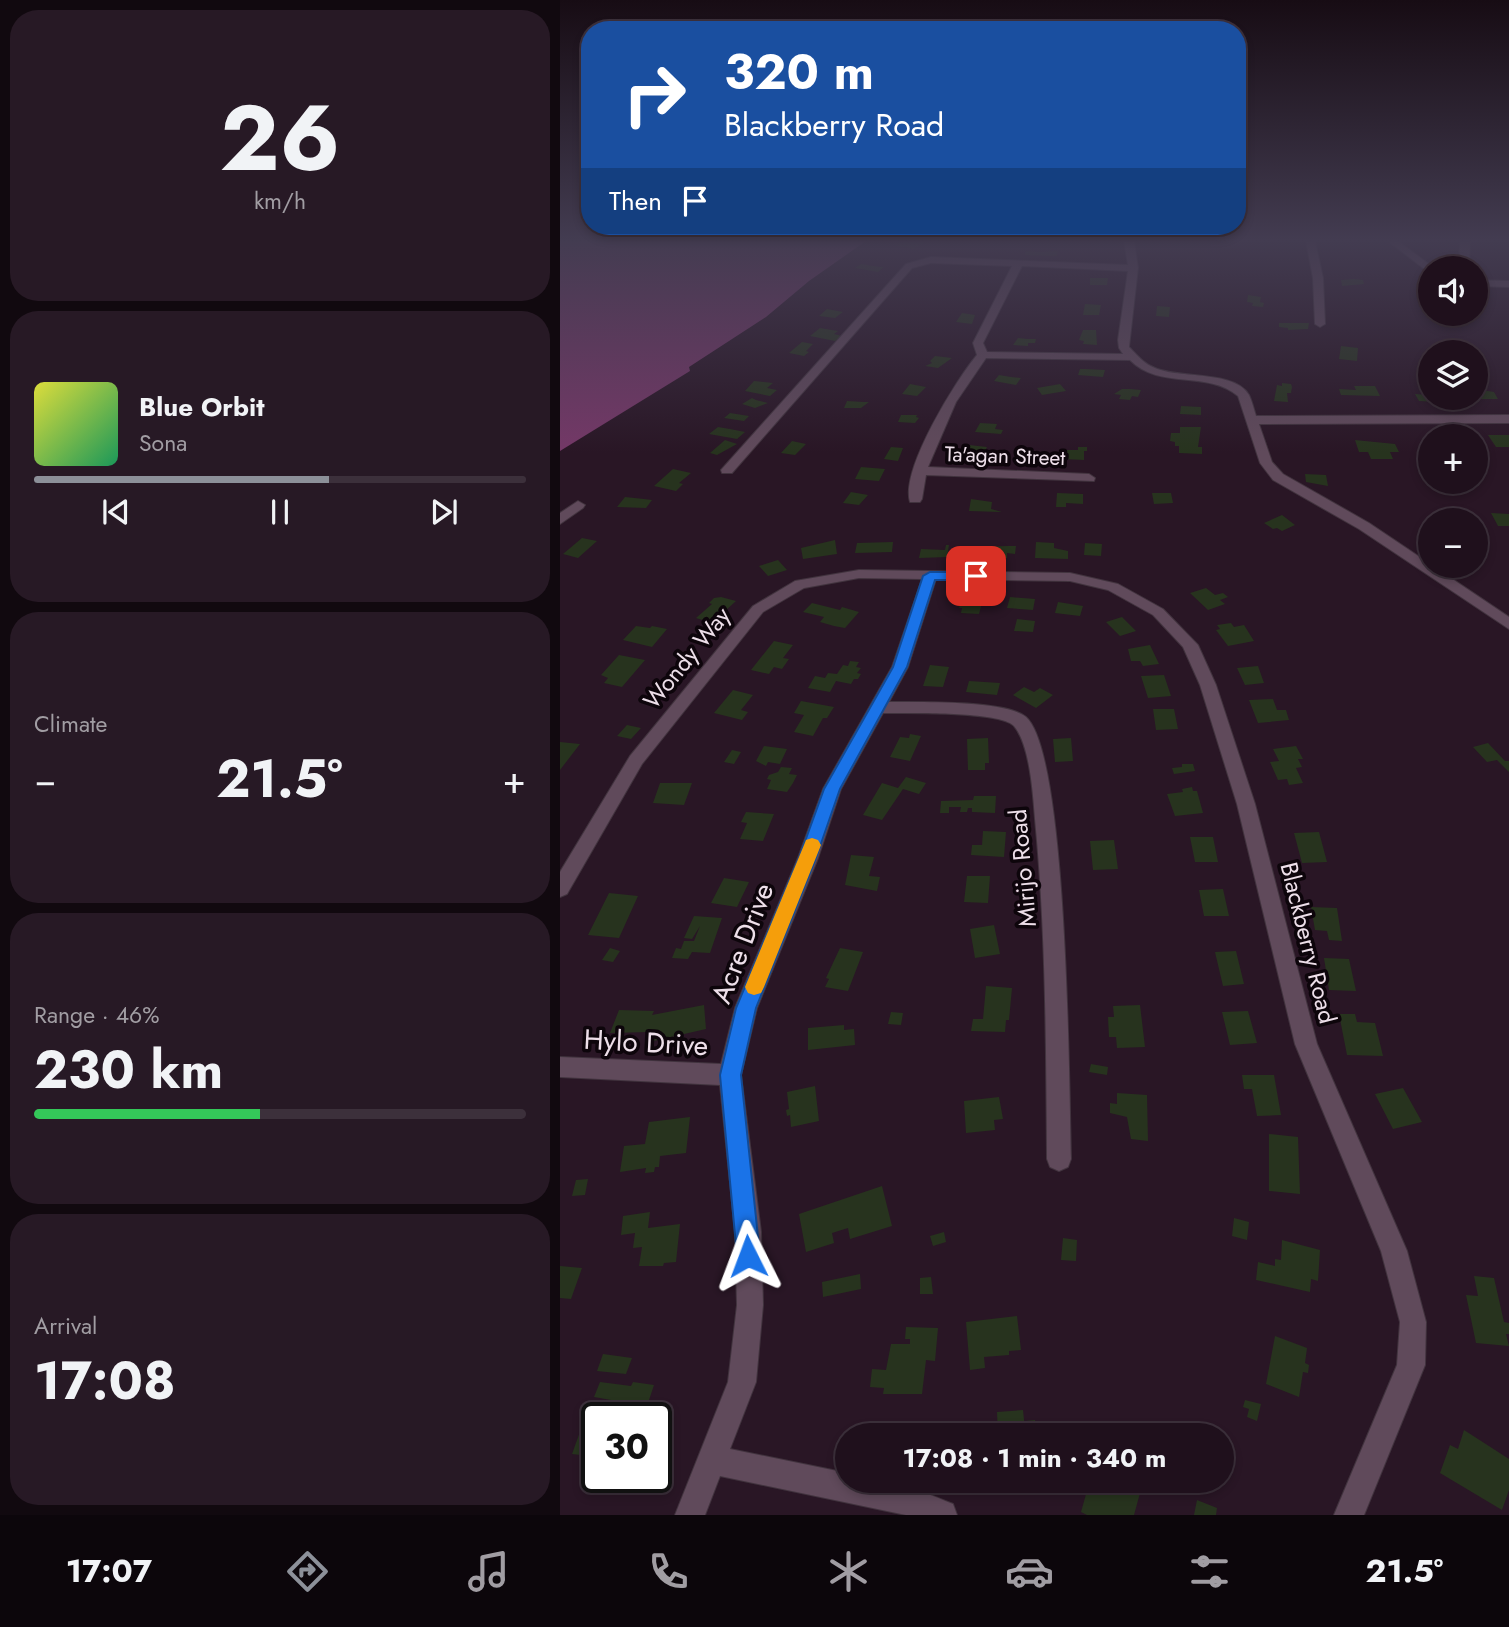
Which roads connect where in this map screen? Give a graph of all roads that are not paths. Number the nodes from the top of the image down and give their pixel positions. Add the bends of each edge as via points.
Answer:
1 (868, 312) edge
2 (994, 312) edge
3 (1126, 312) edge
4 (1319, 312) edge
5 (1320, 324) dead end
6 (983, 355) junction
7 (1131, 357) junction
8 (1509, 419) edge
9 (1252, 420) junction
10 (727, 470) dead end
11 (920, 471) junction
12 (1088, 478) dead end
13 (915, 499) dead end
14 (578, 505) dead end
15 (560, 520) edge
16 (930, 576) junction
17 (1509, 624) edge
18 (878, 707) junction
19 (560, 889) edge
20 (560, 1068) edge
21 (730, 1075) junction
22 (1059, 1159) dead end
23 (713, 1460) junction
24 (690, 1515) edge
25 (942, 1515) edge
26 (1349, 1515) edge

1 - 10 street
2 - 6 street via 978,343
3 - 7 street via 1122,340
4 - 5 street
6 - 7 street
6 - 11 street via 956,393
7 - 9 street via 1156,373 1235,388 1243,395
8 - 9 street
9 - 17 street via 1266,463 1278,477 1364,526
11 - 12 street, Ta'agan Street
11 - 13 street
14 - 15 street
16 - 18 street, Acre Drive via 900,667
16 - 19 street, Wondy Way via 859,575 800,584 758,609 636,760
16 - 26 street, Blackberry Road via 1070,576 1113,587 1158,612 1190,645 1208,685 1246,804 1306,1044 1395,1251 1413,1322 1411,1365
18 - 21 street, Acre Drive via 832,789 746,1008
18 - 22 street, Mirijo Road via 998,712 1019,719 1031,734 1053,908
20 - 21 street, Hylo Drive
21 - 23 street, Acre Drive via 748,1232 750,1305 742,1382
23 - 24 street, Acre Drive
23 - 25 street via 910,1501

